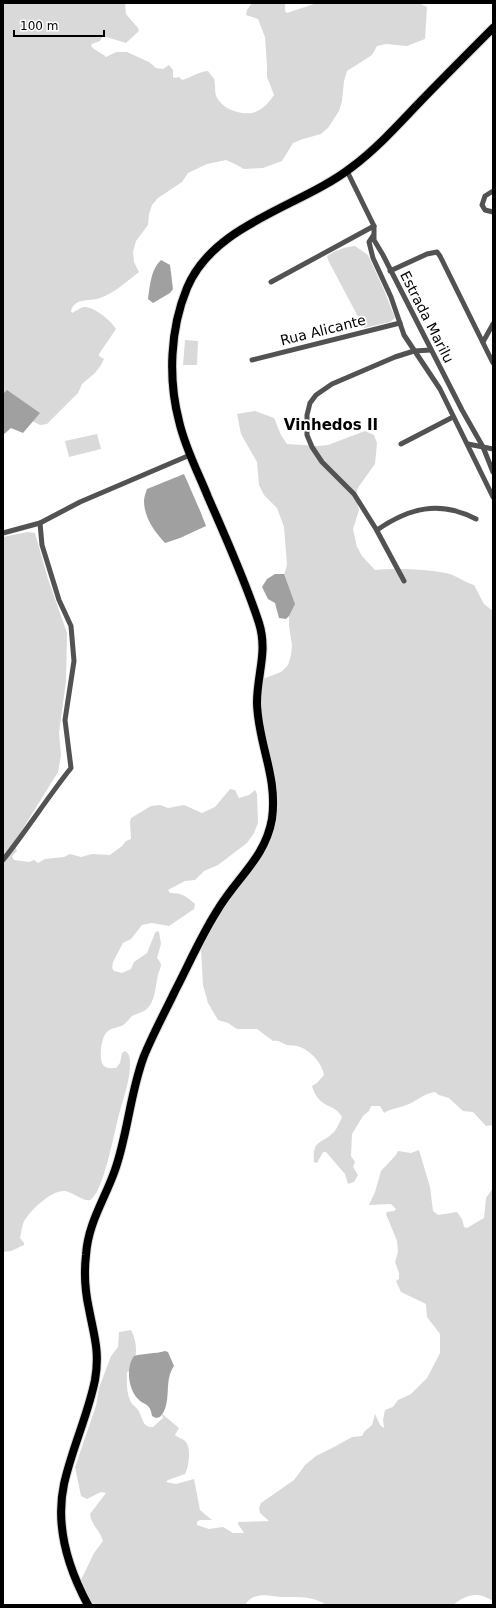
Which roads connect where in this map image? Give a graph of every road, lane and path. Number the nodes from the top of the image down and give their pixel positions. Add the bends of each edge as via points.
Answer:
1 (493, 28) edge
2 (347, 171) junction
3 (493, 191) edge
4 (493, 212) edge
5 (374, 226) junction
6 (375, 233) junction
7 (390, 271) junction
8 (271, 282) dead end
9 (400, 323) junction
10 (493, 324) edge
11 (483, 342) junction
12 (431, 350) junction
13 (414, 351) junction
14 (252, 360) dead end
15 (493, 363) edge
16 (454, 417) junction
17 (401, 444) dead end
18 (468, 444) junction
19 (483, 447) junction
20 (493, 449) edge
21 (190, 455) junction
22 (493, 472) edge
23 (493, 497) edge
24 (476, 519) dead end
25 (40, 523) junction
26 (377, 530) junction
27 (3, 533) edge
28 (404, 581) dead end
29 (3, 860) edge
30 (88, 1605) edge

1 - 2 main road via 381,142
2 - 5 street, Estrada Marilu
2 - 21 main road via 237,233 208,256 192,277 179,314 172,365 177,417
3 - 4 street via 485,196 482,205 485,210
5 - 6 street, Estrada Marilu
5 - 8 street
6 - 7 street, Estrada Marilu via 374,240
6 - 9 street via 369,242 373,258 391,296
7 - 11 street via 437,252
7 - 12 street, Estrada Marilu
9 - 13 street
9 - 14 street, Rua Alicante
10 - 11 street
11 - 15 street
12 - 13 street
12 - 19 street, Estrada Marilu
13 - 16 street via 440,389
13 - 26 street via 332,384 316,395 310,403 307,415 307,435 312,447 322,462 354,494
16 - 17 street
16 - 18 street
18 - 19 street
18 - 23 street
19 - 20 street
19 - 22 street, Estrada Marilu
21 - 25 street via 80,502
21 - 30 main road via 224,533 260,628 263,652 258,710 271,772 273,812 265,844 219,906 147,1048 134,1087 114,1173 90,1229 85,1256 86,1278 89,1312 97,1343 97,1368 61,1502 67,1554
24 - 26 street via 450,509 419,510 389,522
25 - 27 street
25 - 29 street via 44,552 59,600 71,626 74,661 65,720 71,768
26 - 28 street

